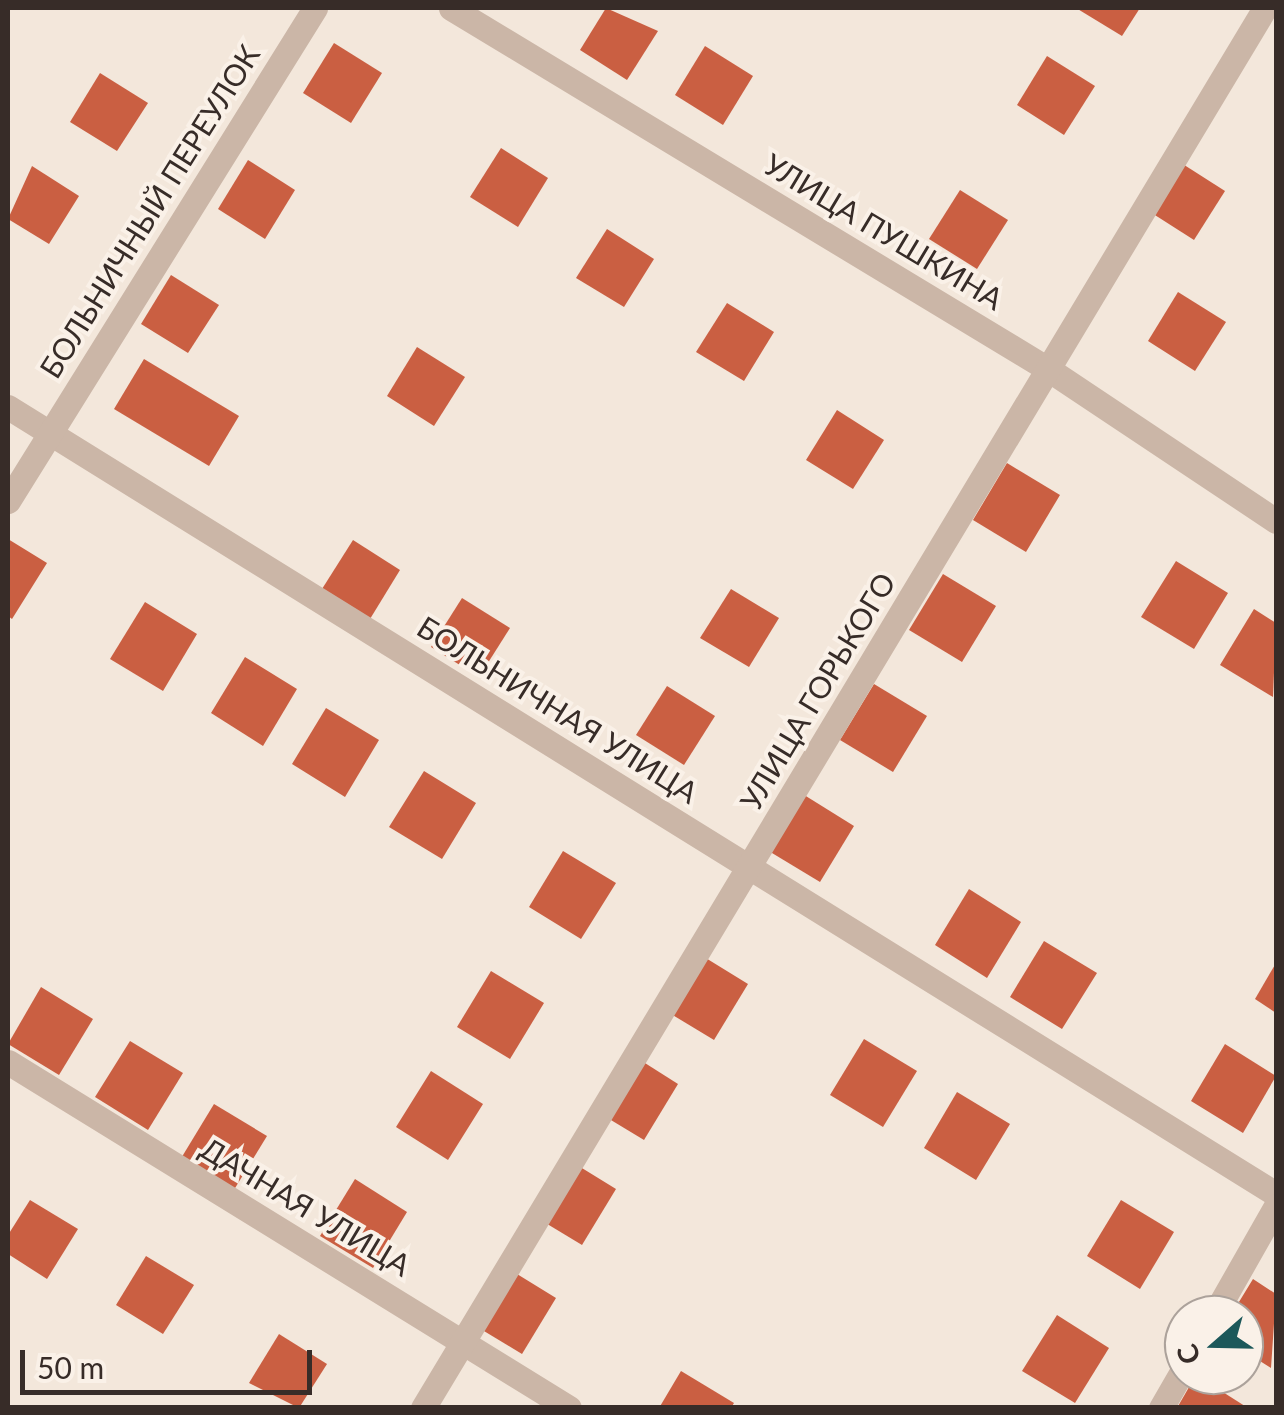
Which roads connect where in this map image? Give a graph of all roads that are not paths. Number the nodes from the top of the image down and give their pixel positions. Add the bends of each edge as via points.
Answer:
1 (315, 8) edge
2 (451, 8) edge
3 (1265, 8) edge
4 (1052, 370) junction
5 (8, 407) edge
6 (49, 432) junction
7 (8, 500) edge
8 (1276, 521) edge
9 (748, 866) junction
10 (8, 1062) edge
11 (1276, 1194) edge
12 (1276, 1206) edge
13 (1225, 1295) edge
14 (464, 1340) junction
15 (423, 1408) edge
16 (569, 1408) edge

1 - 6 street, БОЛЬНИЧНЫЙ ПЕРЕУЛОК
2 - 4 street, УЛИЦА ПУШКИНА
3 - 4 street, УЛИЦА ГОРЬКОГО
4 - 8 street, УЛИЦА ПУШКИНА
4 - 9 street, УЛИЦА ГОРЬКОГО
5 - 6 street, БОЛЬНИЧНАЯ УЛИЦА
6 - 7 street, БОЛЬНИЧНЫЙ ПЕРЕУЛОК
6 - 9 street, БОЛЬНИЧНАЯ УЛИЦА
9 - 11 street, БОЛЬНИЧНАЯ УЛИЦА
9 - 14 street, УЛИЦА ГОРЬКОГО
10 - 14 street, ДАЧНАЯ УЛИЦА
12 - 13 street
14 - 15 street, УЛИЦА ГОРЬКОГО
14 - 16 street, ДАЧНАЯ УЛИЦА

